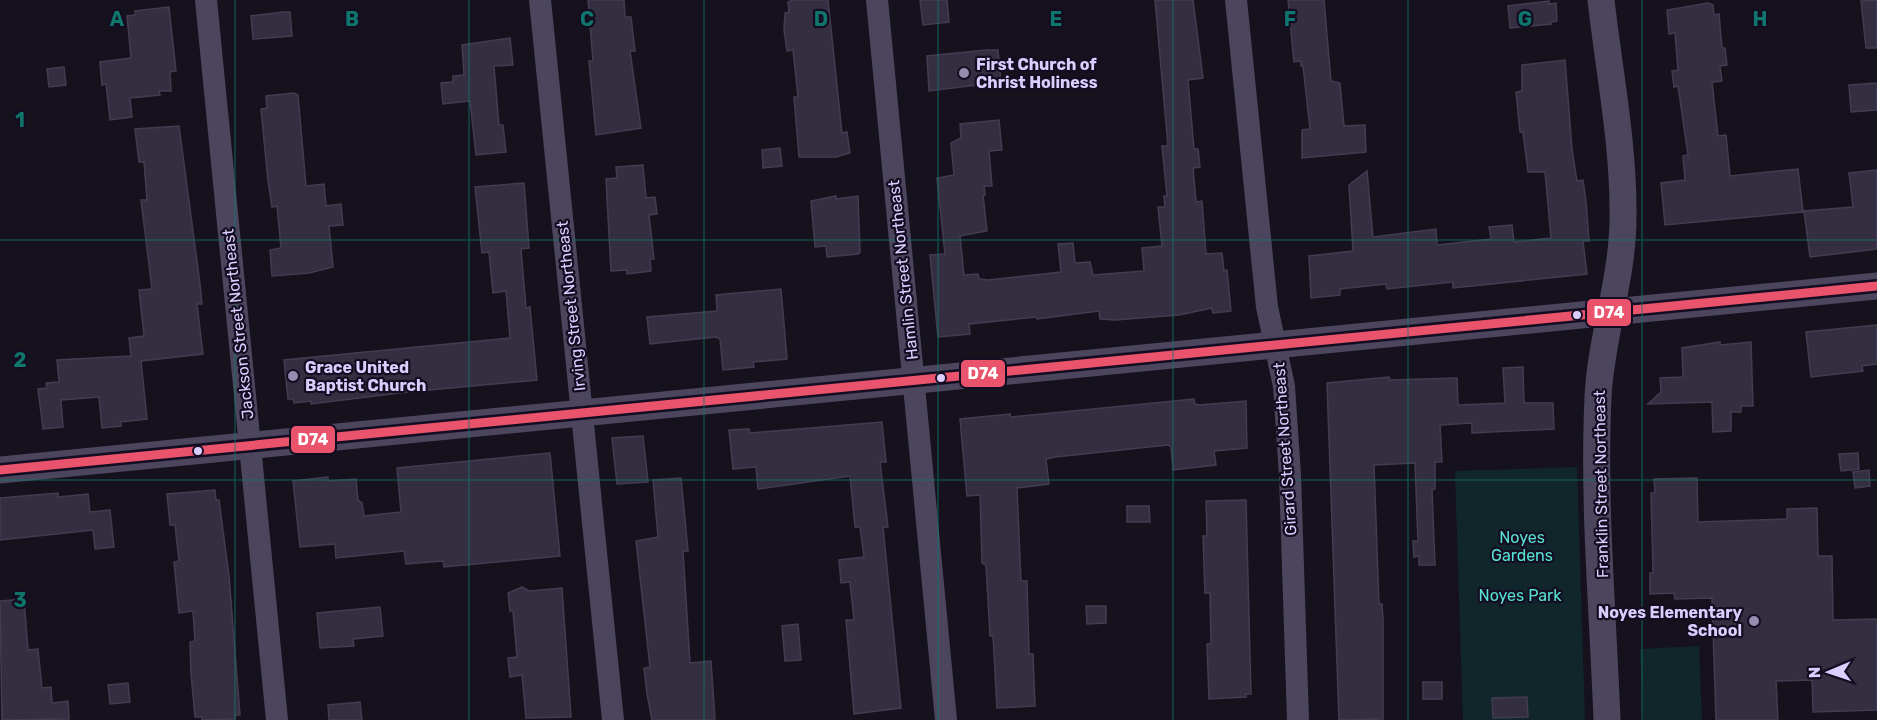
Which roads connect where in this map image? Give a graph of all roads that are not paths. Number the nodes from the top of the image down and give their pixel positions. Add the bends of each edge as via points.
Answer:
1 (206, 0) edge
2 (540, 0) edge
3 (877, 0) edge
4 (1236, 0) edge
5 (1601, 0) edge
6 (1877, 286) edge
7 (1612, 312) junction
8 (1276, 345) junction
9 (914, 381) junction
10 (581, 413) junction
11 (250, 446) junction
12 (0, 470) edge
13 (277, 720) edge
14 (613, 720) edge
15 (946, 720) edge
16 (1298, 720) edge
17 (1607, 720) edge

1 - 11 street, Jackson Street Northeast
2 - 10 street, Irving Street Northeast
3 - 9 street, Hamlin Street Northeast
4 - 8 street, Girard Street Northeast via 1267,307
5 - 7 street, Franklin Street Northeast via 1623,216
6 - 7 street
7 - 8 street
7 - 17 street, Franklin Street Northeast via 1600,372 1597,448
8 - 9 street
8 - 16 street, Girard Street Northeast via 1284,386 1290,475
9 - 10 street
9 - 15 street, Hamlin Street Northeast
10 - 11 street
10 - 14 street, Irving Street Northeast
11 - 12 street
11 - 13 street, Jackson Street Northeast

